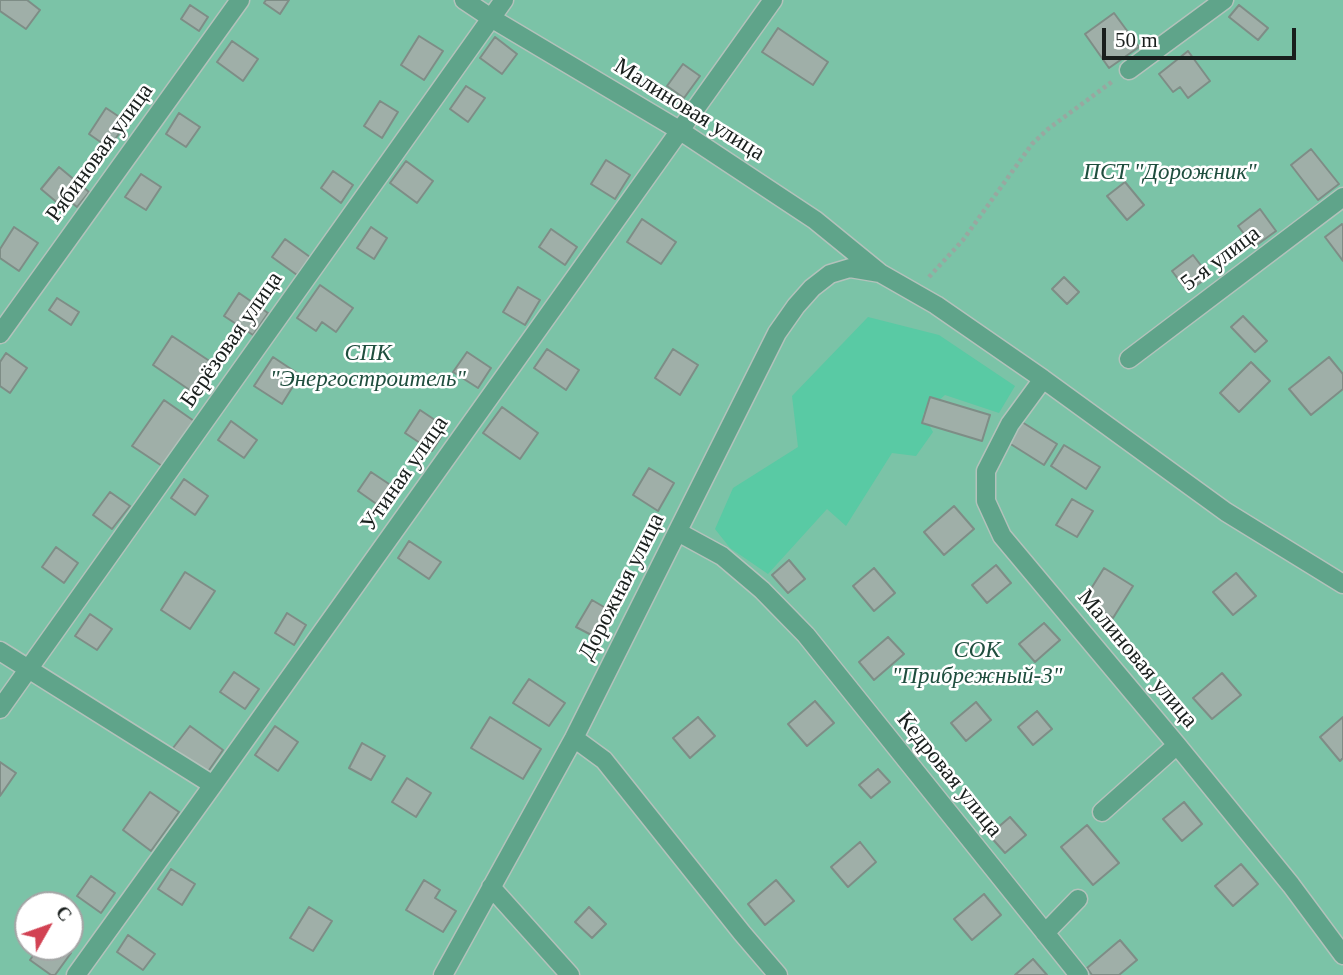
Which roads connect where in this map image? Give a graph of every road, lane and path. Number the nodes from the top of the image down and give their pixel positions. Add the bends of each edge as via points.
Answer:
1 (240, 0) edge
2 (464, 0) edge
3 (504, 0) edge
4 (773, 0) edge
5 (1224, 0) edge
6 (491, 18) junction
7 (1129, 70) joint
8 (679, 130) junction
9 (1343, 197) edge
10 (880, 273) junction
11 (914, 293) junction
12 (0, 334) edge
13 (1129, 359) dead end
14 (1043, 379) junction
15 (677, 532) junction
16 (1343, 584) edge
17 (0, 651) edge
18 (29, 670) junction
19 (0, 709) edge
20 (574, 738) junction
21 (1177, 745) junction
22 (213, 785) junction
23 (1102, 812) dead end
24 (491, 887) junction
25 (1079, 899) dead end
26 (1045, 933) junction
27 (1343, 955) edge
28 (76, 975) edge
29 (443, 975) edge
30 (570, 975) edge
31 (778, 975) edge
32 (1079, 975) edge

1 - 12 street, Рябиновая улица
2 - 6 street, Малиновая улица
3 - 6 street, Берёзовая улица
4 - 8 street, Утиная улица
5 - 7 street
6 - 8 street, Малиновая улица
6 - 18 street, Берёзовая улица
7 - 11 path via 1032,144 963,240
8 - 10 street, Малиновая улица via 815,220
8 - 22 street, Утиная улица
9 - 13 street, 5-я улица
10 - 11 street, Малиновая улица
10 - 15 street, Дорожная улица via 850,268 831,274 796,306
11 - 14 street, Малиновая улица
14 - 16 street, Малиновая улица via 1226,512
14 - 21 street, Малиновая улица via 1010,424 986,471 986,501 1002,536
15 - 20 street, Дорожная улица
15 - 26 street, Кедровая улица via 722,556 806,635
17 - 18 street
18 - 19 street, Берёзовая улица
18 - 22 street
20 - 24 street, Дорожная улица
20 - 31 street via 604,760
21 - 23 street
21 - 27 street, Малиновая улица
22 - 28 street, Утиная улица
24 - 29 street, Дорожная улица
24 - 30 street
25 - 26 street
26 - 32 street, Кедровая улица

